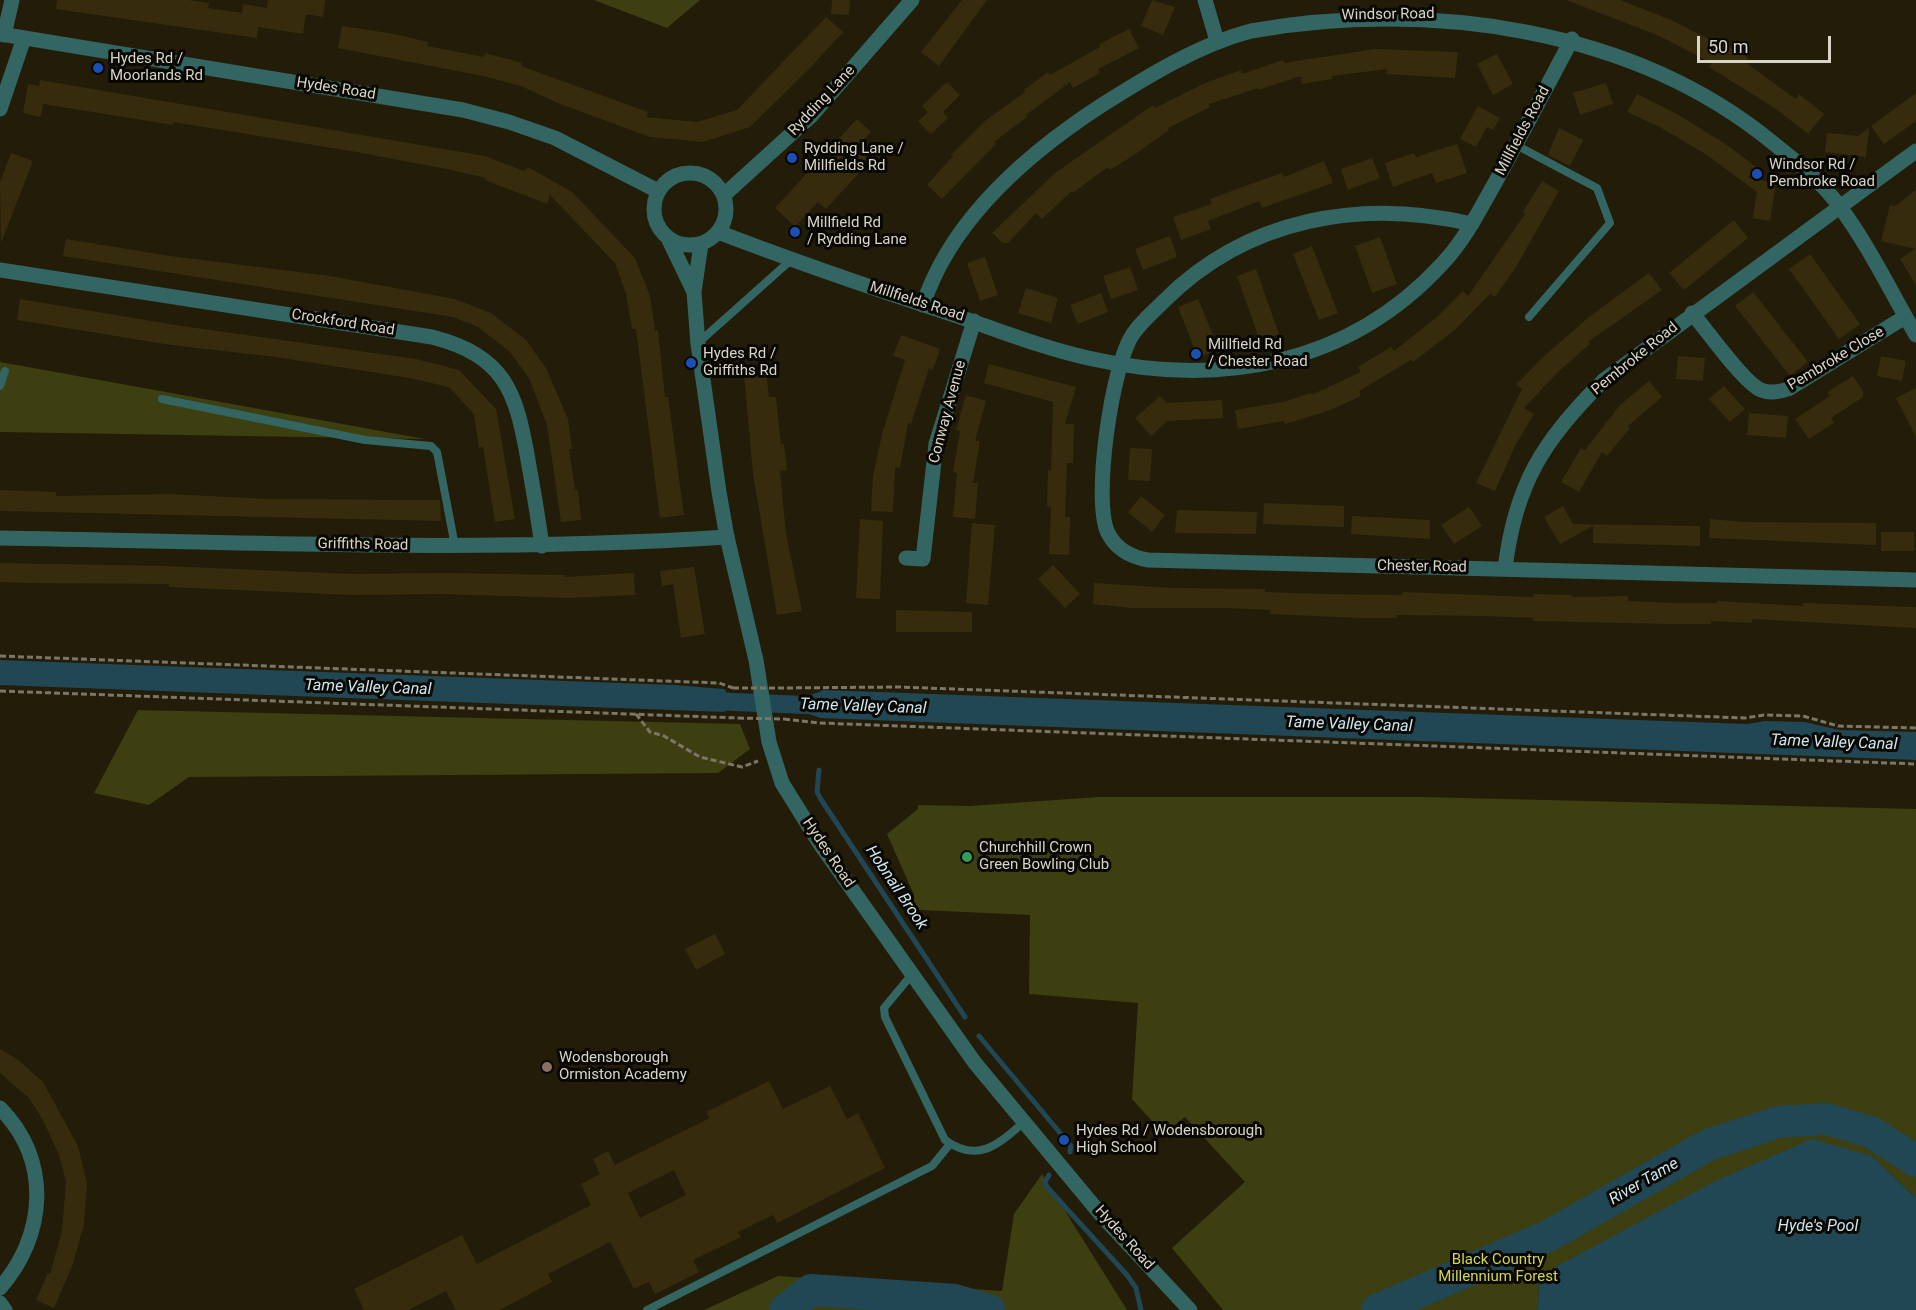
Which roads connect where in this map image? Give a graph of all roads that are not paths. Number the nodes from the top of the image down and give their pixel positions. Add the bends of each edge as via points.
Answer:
1 (12, 0) edge
2 (912, 0) edge
3 (1205, 0) edge
4 (2, 34) edge
5 (24, 38) junction
6 (1572, 39) junction
7 (1217, 41) junction
8 (0, 108) edge
9 (1516, 145) junction
10 (1916, 151) edge
11 (658, 191) junction
12 (724, 195) junction
13 (1840, 206) junction
14 (1472, 224) junction
15 (718, 232) junction
16 (669, 240) junction
17 (701, 244) junction
18 (791, 260) junction
19 (0, 270) edge
20 (694, 292) junction
21 (923, 305) junction
22 (1692, 313) junction
23 (1529, 317) dead end
24 (1905, 317) junction
25 (974, 321) junction
26 (1916, 335) edge
27 (698, 344) junction
28 (1118, 364) junction
29 (5, 371) dead end
30 (0, 386) edge
31 (162, 399) dead end
32 (727, 537) junction
33 (0, 538) edge
34 (455, 546) junction
35 (542, 546) junction
36 (906, 558) dead end
37 (1505, 569) junction
38 (1916, 580) edge
39 (913, 973) junction
40 (0, 1108) edge
41 (1024, 1122) junction
42 (950, 1144) junction
43 (0, 1288) edge
44 (0, 1303) edge
45 (5, 1310) edge
46 (646, 1310) edge
47 (1190, 1310) edge

1 - 4 street
2 - 12 street, Rydding Lane via 811,116
3 - 7 street
4 - 5 street, Hydes Road
5 - 8 street
5 - 11 street, Hydes Road via 463,110 555,138
6 - 7 street, Windsor Road via 1472,17 1391,12 1286,22
6 - 9 street, Millfields Road
6 - 13 street, Windsor Road via 1648,65 1716,102 1802,166
7 - 21 street, Windsor Road via 1131,87 1039,149 966,224 933,274
9 - 14 street, Millfields Road
9 - 23 lane via 1597,188 1610,223
10 - 13 street, Pembroke Road
11 - 12 street via 672,177 687,171 708,177
11 - 16 street, Hydes Road via 655,217
12 - 15 street via 725,218
13 - 22 street, Pembroke Road
13 - 24 street
14 - 28 street, Millfields Road via 1444,262 1405,299 1359,330 1310,352 1221,371 1176,371
14 - 28 street via 1434,215 1378,212 1322,218 1268,234 1220,258 1176,289 1136,330
15 - 17 street
15 - 18 street, Millfields Road
16 - 17 street via 683,246
16 - 20 street, Hydes Road
17 - 20 street, Hydes Road
18 - 21 street, Millfields Road
18 - 27 lane
19 - 35 street, Crockford Road via 432,337 473,351 505,382 521,416
20 - 27 street, Hydes Road
21 - 25 street, Millfields Road
22 - 24 street, Pembroke Close via 1747,379 1770,392 1788,389
22 - 37 street, Pembroke Road via 1604,380 1553,435 1521,496 1509,534
24 - 26 street
25 - 28 street, Millfields Road via 1050,347
25 - 36 street, Conway Avenue via 936,444 923,559
27 - 32 street, Hydes Road
28 - 37 street, Chester Road via 1105,447 1103,516 1109,536 1130,555 1148,560
29 - 30 lane
31 - 34 lane via 365,440 431,446 437,452
32 - 35 street, Griffiths Road
32 - 39 street, Hydes Road via 782,783 820,844
33 - 34 street, Griffiths Road
34 - 35 street, Griffiths Road
37 - 38 street, Chester Road
39 - 41 street, Hydes Road via 975,1063
39 - 42 lane via 884,1008 885,1017
40 - 43 street via 23,1137 33,1160 38,1202 28,1246 17,1269
41 - 42 lane via 998,1146 975,1151
41 - 47 street, Hydes Road via 1103,1217
42 - 46 lane via 932,1166
44 - 45 street

